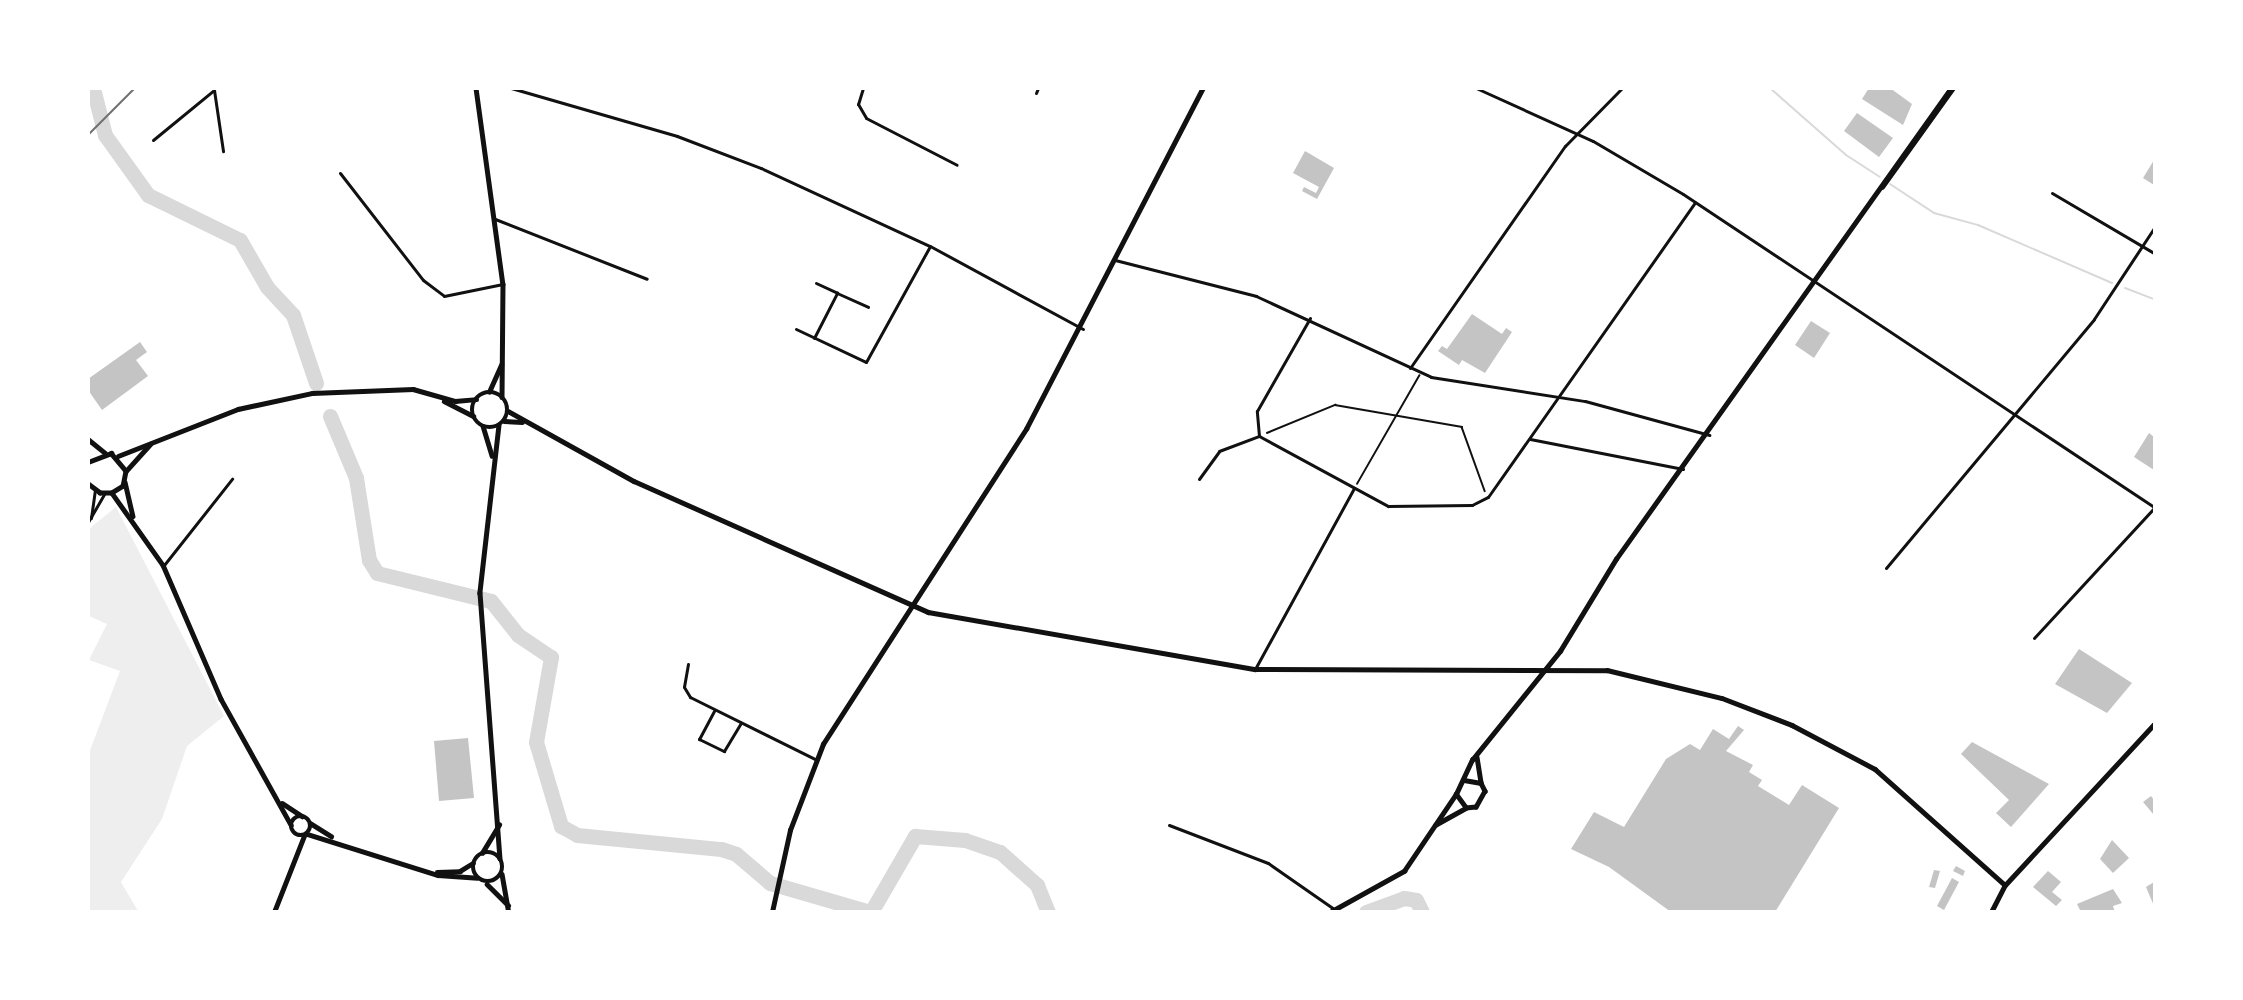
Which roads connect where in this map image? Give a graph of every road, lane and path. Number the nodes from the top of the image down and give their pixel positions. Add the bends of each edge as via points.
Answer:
1 (476, 88) edge
2 (511, 88) edge
3 (863, 88) edge
4 (1038, 88) edge
5 (1203, 88) edge
6 (1476, 88) edge
7 (1622, 88) edge
8 (1952, 88) edge
9 (215, 89) edge
10 (1484, 90) edge
11 (1036, 93) dead end
12 (1576, 133) junction
13 (153, 140) dead end
14 (223, 151) dead end
15 (957, 165) dead end
16 (340, 173) dead end
17 (2052, 193) dead end
18 (1695, 203) junction
19 (495, 219) junction
20 (2154, 228) edge
21 (930, 246) junction
22 (2142, 246) junction
23 (2154, 253) edge
24 (1115, 260) junction
25 (647, 279) dead end
26 (1815, 282) junction
27 (816, 283) dead end
28 (503, 284) junction
29 (837, 293) junction
30 (868, 307) dead end
31 (1310, 318) junction
32 (796, 329) dead end
33 (1083, 329) junction
34 (814, 338) junction
35 (502, 359) junction
36 (1410, 368) junction
37 (1420, 373) junction
38 (489, 392) junction
39 (433, 396) junction
40 (1561, 396) junction
41 (502, 397) junction
42 (476, 399) junction
43 (508, 411) junction
44 (1400, 412) junction
45 (2011, 412) junction
46 (473, 416) junction
47 (504, 421) junction
48 (522, 422) junction
49 (499, 425) junction
50 (483, 426) junction
51 (1709, 435) junction
52 (1259, 436) junction
53 (88, 439) edge
54 (1530, 440) junction
55 (150, 444) junction
56 (105, 453) junction
57 (118, 456) junction
58 (492, 459) junction
59 (88, 462) edge
60 (1683, 469) junction
61 (126, 471) junction
62 (232, 479) dead end
63 (1199, 479) dead end
64 (125, 482) junction
65 (89, 485) edge
66 (1354, 488) junction
67 (95, 491) junction
68 (112, 493) junction
69 (104, 494) junction
70 (1488, 497) junction
71 (2154, 507) edge
72 (134, 518) junction
73 (89, 521) edge
74 (163, 565) junction
75 (1886, 568) dead end
76 (915, 607) junction
77 (2034, 638) dead end
78 (688, 664) dead end
79 (1547, 668) junction
80 (1255, 669) junction
81 (714, 711) junction
82 (741, 723) junction
83 (2154, 724) edge
84 (1478, 753) junction
85 (817, 760) junction
86 (1464, 780) junction
87 (1481, 783) junction
88 (1456, 794) junction
89 (282, 803) junction
90 (1466, 807) junction
91 (302, 816) junction
92 (310, 822) junction
93 (291, 825) junction
94 (499, 825) junction
95 (1169, 825) dead end
96 (1433, 826) junction
97 (293, 833) junction
98 (306, 835) junction
99 (335, 839) junction
100 (297, 849) junction
101 (481, 854) junction
102 (500, 858) junction
103 (473, 863) junction
104 (433, 872) junction
105 (502, 872) junction
106 (477, 878) junction
107 (484, 882) junction
108 (2005, 885) junction
109 (508, 908) edge
110 (1332, 910) edge
111 (274, 912) edge
112 (772, 912) edge
113 (1991, 912) edge

1 - 19 street
2 - 21 street via 687,140
3 - 15 street via 858,104 866,118
4 - 11 street
5 - 24 street
6 - 10 street
7 - 12 street
8 - 26 street
9 - 13 street
9 - 14 street
10 - 12 street
12 - 18 street
12 - 36 street
16 - 28 street via 423,280 444,296
17 - 22 street
18 - 26 street
18 - 40 street
19 - 25 street
19 - 28 street
20 - 22 street
21 - 33 street
21 - 34 street via 866,362
22 - 23 street
22 - 45 street via 2094,319
24 - 31 street via 1257,296
24 - 33 street
26 - 45 street
26 - 51 street
27 - 29 street
28 - 35 street
29 - 30 street
29 - 34 street
31 - 36 street
31 - 52 street via 1257,411
32 - 34 street
33 - 76 street
35 - 38 street
35 - 41 street
36 - 37 street
37 - 40 street
37 - 44 path
38 - 41 street
38 - 42 street
39 - 42 street
39 - 46 street
39 - 55 street via 412,389 312,393 238,409
40 - 51 street
40 - 54 street
41 - 43 street
42 - 46 street
43 - 47 street
43 - 48 street
44 - 52 path via 1335,405
44 - 66 path
44 - 70 path via 1462,426
45 - 71 street
45 - 75 street
46 - 50 street
47 - 48 street
47 - 49 street
48 - 76 street via 634,481
49 - 50 street
49 - 58 street
50 - 58 street
51 - 60 street
52 - 63 street via 1219,451
52 - 66 street
53 - 56 street
54 - 60 street
54 - 70 street
55 - 57 street
55 - 61 street
56 - 57 street
56 - 59 street
57 - 61 street
58 - 94 street via 480,592
60 - 79 street via 1616,559
61 - 64 street
62 - 74 street
64 - 68 street
64 - 72 street
65 - 67 street
66 - 70 street via 1388,506 1472,505
66 - 80 street
67 - 69 street
67 - 73 street
68 - 69 street
68 - 72 street
69 - 73 street
71 - 77 street
72 - 74 street
74 - 89 street via 230,717
76 - 80 street
76 - 85 street
78 - 81 street via 684,687 690,697
79 - 80 street
79 - 84 street
79 - 108 street via 1607,670 1722,698 1792,725 1885,776
81 - 82 street
81 - 82 street via 699,739 724,751
82 - 85 street
83 - 108 main road
84 - 86 street
84 - 87 street via 1474,766
85 - 112 street via 778,879
86 - 87 street
86 - 88 street
87 - 90 street via 1483,801
88 - 90 street
88 - 96 street
89 - 91 street
89 - 93 street
90 - 96 street
91 - 92 street
91 - 93 street
92 - 98 street
92 - 99 street
93 - 97 street
94 - 101 street
94 - 102 street
95 - 110 street via 1268,863
96 - 110 street via 1404,872
97 - 98 street
97 - 100 street
98 - 99 street
98 - 100 street
99 - 104 street
100 - 111 street
101 - 102 street
101 - 103 street
102 - 105 street
103 - 104 street via 460,872
103 - 106 street
104 - 106 street
105 - 107 street
105 - 109 street
106 - 107 street
107 - 109 street
108 - 113 main road

